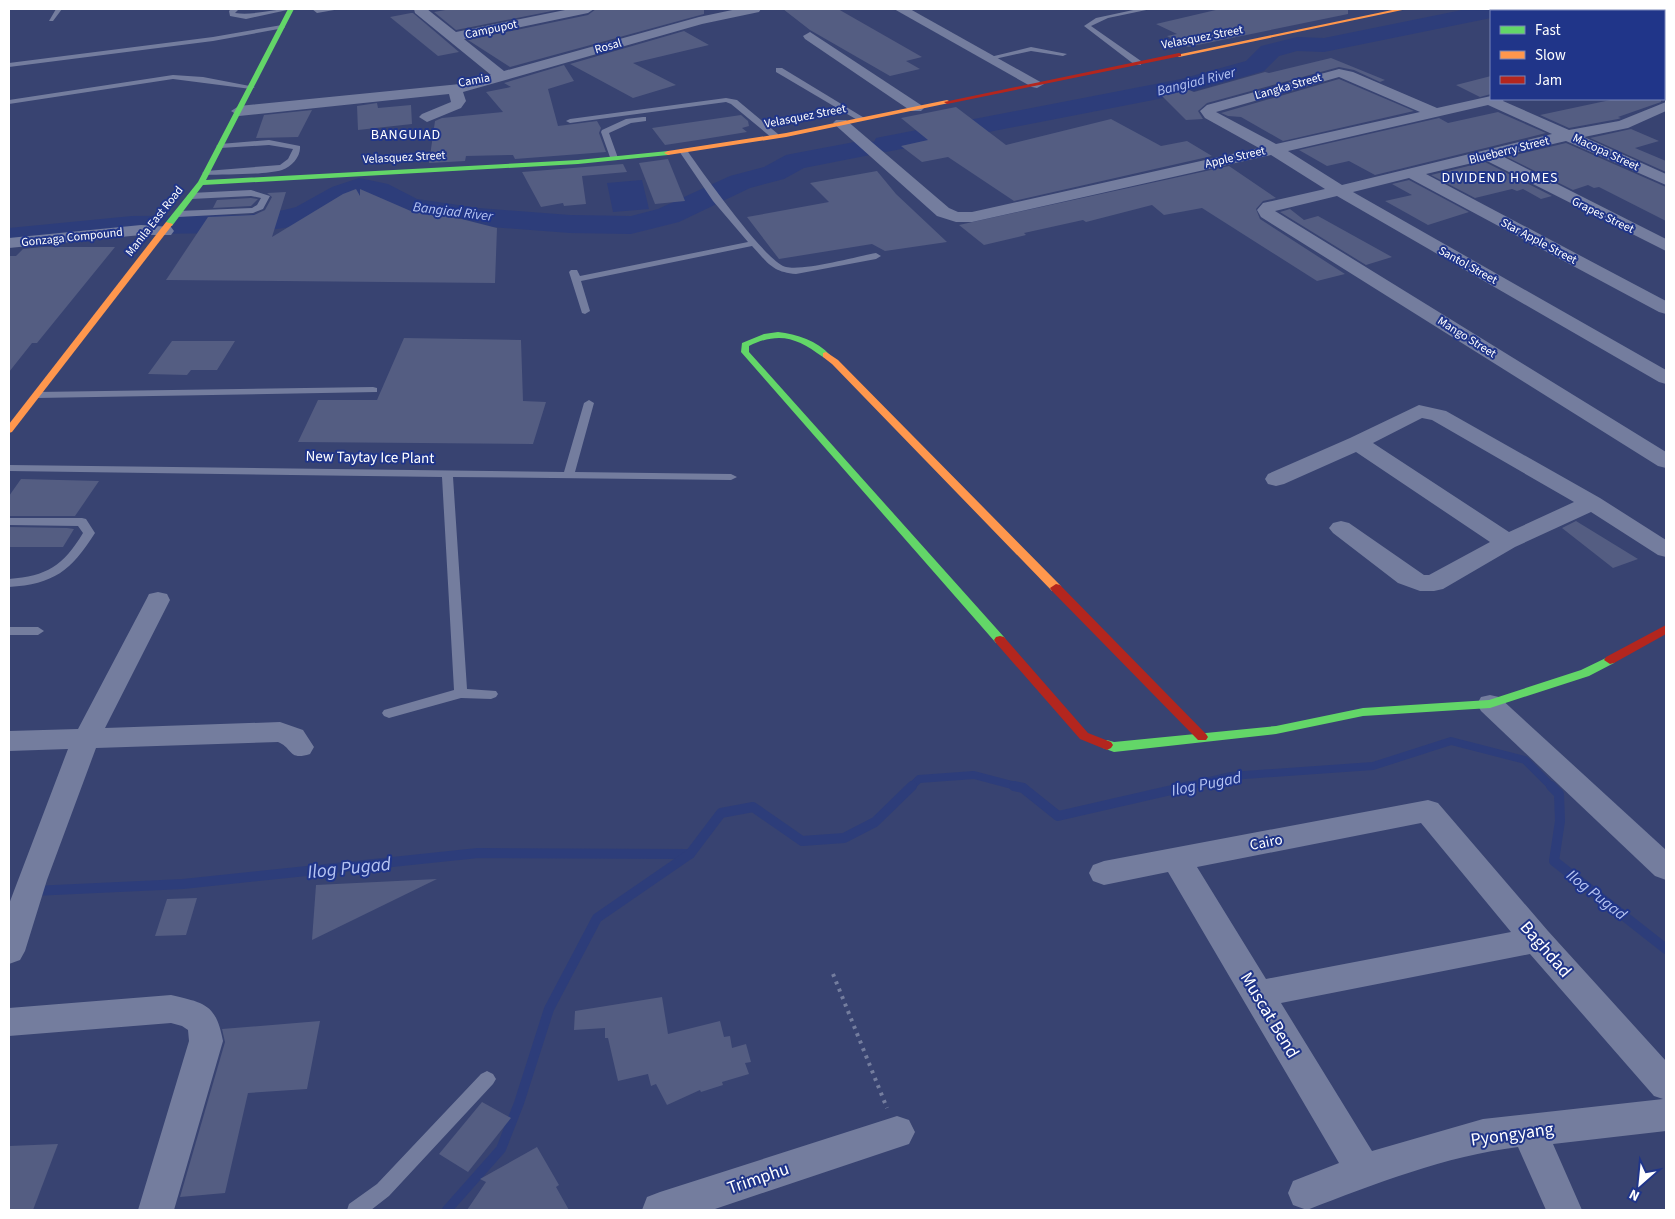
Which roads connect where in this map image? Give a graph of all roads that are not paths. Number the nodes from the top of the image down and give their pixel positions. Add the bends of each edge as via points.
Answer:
1 (59, 9) edge
2 (236, 9) edge
3 (290, 9) edge
4 (314, 9) edge
5 (337, 9) edge
6 (588, 9) edge
7 (754, 9) edge
8 (901, 9) edge
9 (1148, 9) edge
10 (1404, 9) edge
11 (423, 10) edge
12 (1386, 10) edge
13 (686, 13) dead end
14 (52, 20) dead end
15 (699, 20) junction
16 (282, 28) junction
17 (810, 36) dead end
18 (454, 37) junction
19 (1063, 54) dead end
20 (990, 58) junction
21 (1138, 63) junction
22 (9, 65) edge
23 (779, 70) dead end
24 (501, 76) junction
25 (1037, 84) junction
26 (251, 87) junction
27 (455, 89) junction
28 (1494, 100) edge
29 (9, 102) edge
30 (1666, 106) edge
31 (241, 108) junction
32 (916, 108) junction
33 (1438, 114) junction
34 (660, 116) dead end
35 (427, 117) dead end
36 (862, 120) junction
37 (570, 121) dead end
38 (841, 123) junction
39 (1570, 135) junction
40 (775, 136) junction
41 (220, 146) junction
42 (1272, 148) junction
43 (683, 151) junction
44 (1487, 155) junction
45 (614, 158) junction
46 (1411, 173) junction
47 (204, 178) junction
48 (1666, 180) edge
49 (1338, 190) junction
50 (191, 196) junction
51 (1267, 213) joint
52 (170, 224) junction
53 (9, 243) edge
54 (754, 243) junction
55 (1666, 246) edge
56 (876, 256) dead end
57 (1666, 308) edge
58 (586, 311) dead end
59 (1666, 378) edge
60 (373, 390) dead end
61 (37, 395) junction
62 (589, 403) dead end
63 (9, 430) edge
64 (1358, 443) junction
65 (1666, 461) edge
66 (9, 468) edge
67 (447, 472) junction
68 (569, 474) junction
69 (731, 477) dead end
70 (1276, 479) dead end
71 (1592, 503) junction
72 (9, 521) edge
73 (1341, 528) dead end
74 (1506, 542) junction
75 (1666, 550) edge
76 (9, 583) edge
77 (158, 600) dead end
78 (1666, 629) edge
79 (9, 631) edge
80 (38, 632) dead end
81 (461, 693) junction
82 (491, 694) dead end
83 (1490, 704) junction
84 (389, 713) dead end
85 (1202, 737) junction
86 (86, 739) junction
87 (9, 741) edge
88 (300, 747) dead end
89 (1428, 811) joint
90 (1176, 859) junction
91 (1666, 868) edge
92 (1104, 873) dead end
93 (1537, 940) junction
94 (9, 951) edge
95 (1258, 994) junction
96 (9, 1022) edge
97 (487, 1079) dead end
98 (1666, 1085) edge
99 (1666, 1116) edge
100 (1528, 1131) junction
101 (897, 1132) road end
102 (1364, 1171) junction
103 (1306, 1193) dead end
104 (698, 1205) edge
105 (156, 1210) edge
106 (356, 1210) edge
107 (660, 1210) edge
108 (1564, 1210) edge

1 - 14 lane
2 - 3 lane via 232,15 246,17
3 - 16 main road, Manila East Road
4 - 5 lane
6 - 18 street, Campupot
7 - 15 street, Rosal
8 - 20 street
9 - 21 lane via 1099,19 1087,26
10 - 12 main road, Velasquez Street
11 - 18 street
12 - 21 main road, Velasquez Street
13 - 15 street
15 - 24 street, Rosal
16 - 22 lane
16 - 26 main road, Manila East Road
17 - 32 street
18 - 24 street
19 - 20 lane via 1031,49
20 - 25 street
21 - 25 main road, Velasquez Street
23 - 36 lane
24 - 27 street, Camia
24 - 31 street, Camia
25 - 32 main road, Velasquez Street
26 - 29 lane via 173,77
26 - 31 main road, Manila East Road
27 - 31 street, Camia
27 - 35 street via 459,101 456,105
28 - 33 street, Apple Street
28 - 39 street, Macopa Street
30 - 39 street, Blueberry Street via 1623,125
31 - 41 main road, Manila East Road
32 - 36 main road, Velasquez Street
33 - 42 street, Apple Street
33 - 42 street, Langka Street via 1339,73 1208,111 1210,116
34 - 45 lane via 629,121 605,132
36 - 38 main road, Velasquez Street
37 - 40 lane via 726,100 734,102
38 - 40 main road, Velasquez Street
38 - 42 street, Apple Street via 943,212 956,217 972,217
39 - 44 street, Blueberry Street
39 - 48 street, Macopa Street
40 - 43 main road, Velasquez Street
41 - 47 main road, Manila East Road
41 - 47 lane via 264,144 297,148 288,164 279,168
42 - 49 street, Santol Street
43 - 45 main road, Velasquez Street
43 - 54 lane
44 - 46 street, Blueberry Street
44 - 55 street, Grapes Street
45 - 47 main road, Velasquez Street
46 - 49 street, Blueberry Street
46 - 57 street, Star Apple Street
47 - 50 main road, Manila East Road
49 - 51 street, Blueberry Street via 1269,207
49 - 59 street, Santol Street
50 - 52 main road, Manila East Road
50 - 52 lane via 251,193 266,196 260,207 254,210
51 - 65 street, Mango Street
52 - 53 street, Gonzaga Compound via 141,230
52 - 61 main road, Manila East Road
54 - 56 lane via 783,270 796,271
54 - 58 lane via 575,275
60 - 61 lane
61 - 63 main road, Manila East Road
62 - 68 lane
64 - 70 street
64 - 71 street via 1419,411 1430,411
64 - 74 street
66 - 67 lane, New Taytay Ice Plant
67 - 68 lane, New Taytay Ice Plant
67 - 81 lane
68 - 69 lane, New Taytay Ice Plant
71 - 74 street
71 - 75 street
72 - 76 lane via 82,522 90,534 64,568 31,582
73 - 74 street via 1407,577 1420,583 1434,583
77 - 86 street
78 - 83 main road via 1585,674
79 - 80 lane
81 - 82 lane
81 - 84 lane
83 - 85 main road via 1363,712 1276,730
83 - 91 street
85 - 85 main road via 834,362 791,333 779,332 744,345 745,352 1084,736 1114,747
86 - 87 street
86 - 88 street via 280,732 293,737
86 - 94 street via 32,880
89 - 90 street, Cairo
89 - 93 street, Baghdad
90 - 92 street, Cairo
90 - 95 street, Muscat Bend
93 - 95 street
93 - 98 street, Baghdad
95 - 102 street, Muscat Bend
96 - 105 street via 171,1009 191,1014 203,1023 206,1041
97 - 106 lane via 383,1190
99 - 100 street, Pyongyang
100 - 102 street, Pyongyang via 1483,1135
100 - 108 street
101 - 104 street, Trimphu via 856,1144
102 - 103 street, Pyongyang
104 - 107 street, Trimphu

